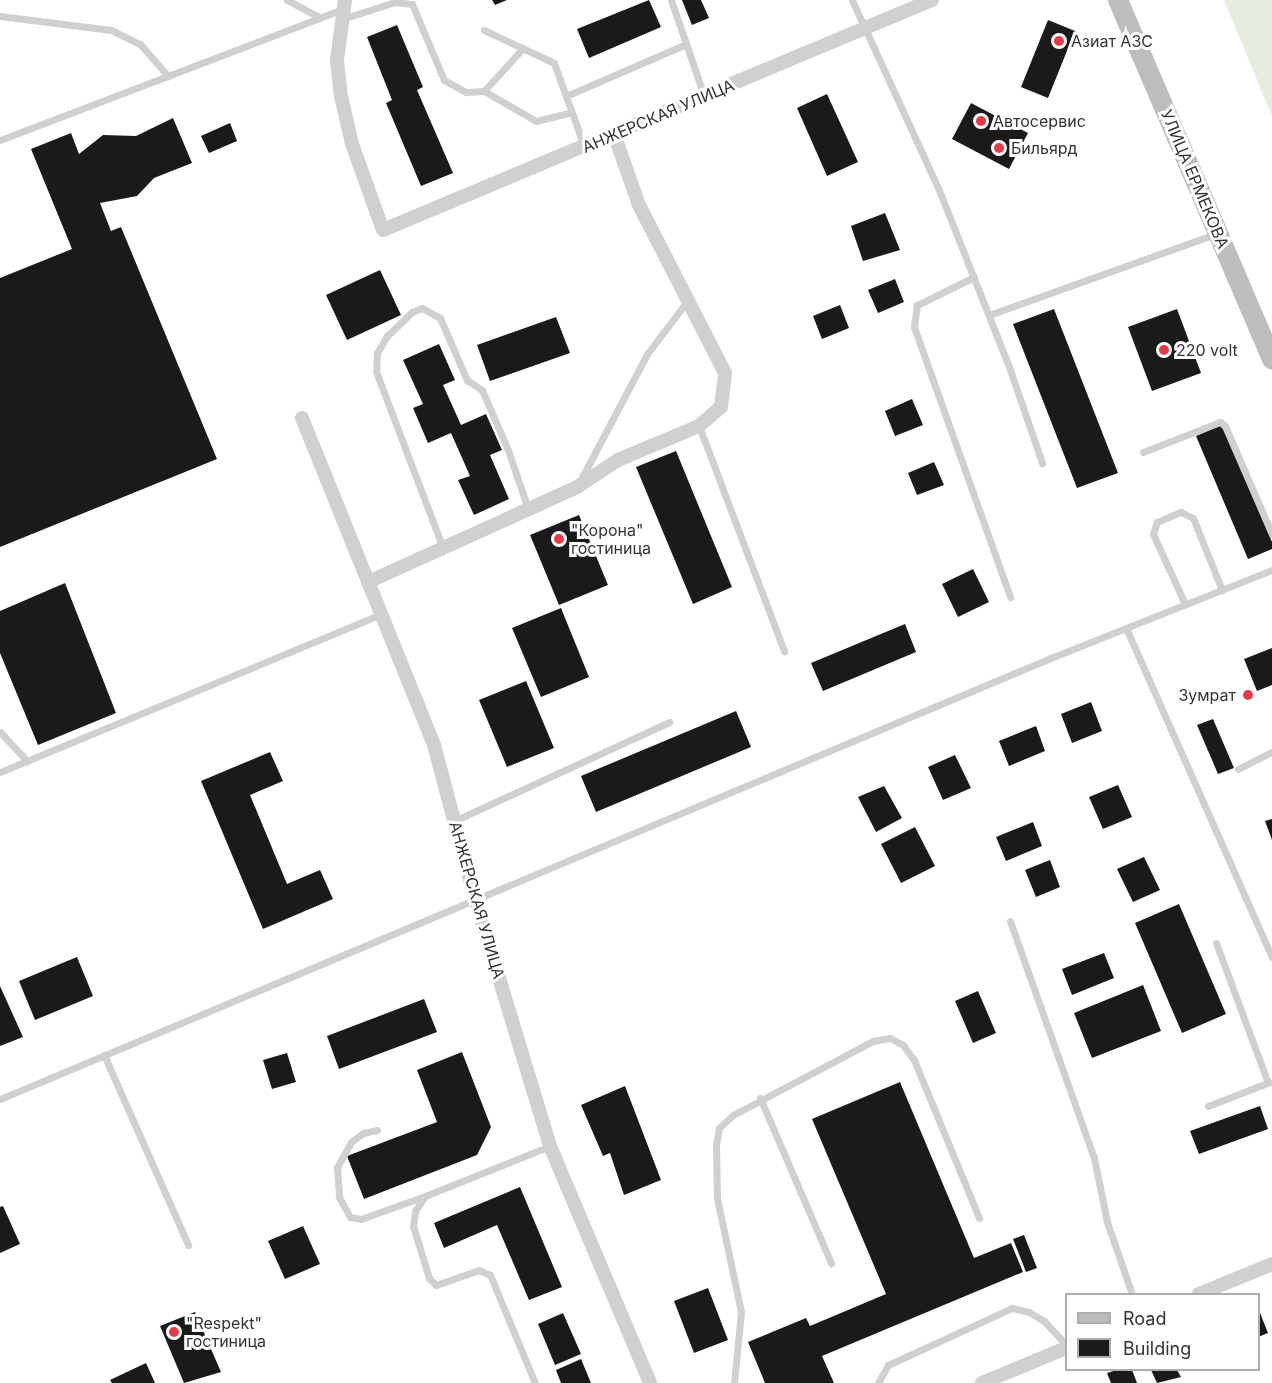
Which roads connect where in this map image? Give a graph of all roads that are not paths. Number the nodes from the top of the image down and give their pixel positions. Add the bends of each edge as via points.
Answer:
1 (287, 0) edge
2 (672, 0) edge
3 (852, 0) edge
4 (932, 0) edge
5 (1119, 0) edge
6 (343, 10) edge
7 (0, 16) edge
8 (321, 18) junction
9 (866, 29) junction
10 (484, 30) dead end
11 (686, 44) junction
12 (523, 48) junction
13 (168, 76) junction
14 (484, 92) junction
15 (566, 96) junction
16 (704, 96) junction
17 (572, 112) junction
18 (614, 134) junction
19 (0, 140) edge
20 (584, 147) junction
21 (1218, 233) junction
22 (974, 277) junction
23 (688, 300) junction
24 (989, 315) junction
25 (1272, 359) edge
26 (302, 418) dead end
27 (699, 426) junction
28 (1143, 452) dead end
29 (1042, 463) dead end
30 (577, 487) junction
31 (528, 509) junction
32 (1272, 534) edge
33 (443, 548) junction
34 (1272, 570) edge
35 (368, 582) junction
36 (1222, 590) junction
37 (1010, 597) dead end
38 (1185, 604) junction
39 (381, 614) junction
40 (1126, 628) junction
41 (784, 651) dead end
42 (669, 722) dead end
43 (0, 732) edge
44 (1272, 752) edge
45 (27, 761) junction
46 (1238, 769) dead end
47 (0, 772) edge
48 (454, 821) junction
49 (475, 899) junction
50 (1010, 921) dead end
51 (1216, 942) dead end
52 (1272, 957) edge
53 (104, 1055) junction
54 (1270, 1082) edge
55 (760, 1098) junction
56 (0, 1099) edge
57 (1208, 1106) dead end
58 (376, 1130) dead end
59 (550, 1146) junction
60 (425, 1196) junction
61 (979, 1218) dead end
62 (188, 1245) dead end
63 (831, 1263) dead end
64 (1272, 1264) edge
65 (1132, 1293) edge
66 (1201, 1293) edge
67 (1065, 1346) edge
68 (1065, 1347) edge
69 (535, 1383) edge
70 (650, 1383) edge
71 (734, 1383) edge
72 (878, 1383) edge
73 (982, 1383) edge

1 - 8 lane
2 - 11 lane
3 - 9 lane
4 - 9 street, АНЖЕРСКАЯ УЛИЦА
5 - 21 main road, УЛИЦА ЕРМЕКОВА
6 - 8 lane
6 - 14 lane via 395,2 412,4 444,80 466,92
6 - 20 street, АНЖЕРСКАЯ УЛИЦА via 337,60 341,96 352,144 383,230
7 - 13 lane via 111,30 140,44
8 - 13 lane
9 - 16 street, АНЖЕРСКАЯ УЛИЦА
9 - 22 lane
10 - 12 lane
11 - 15 lane
11 - 16 lane
12 - 14 lane
12 - 15 lane via 554,63
13 - 19 lane
14 - 17 lane via 536,121
15 - 17 lane
16 - 18 street, АНЖЕРСКАЯ УЛИЦА
17 - 20 lane
18 - 20 street, АНЖЕРСКАЯ УЛИЦА
18 - 23 street via 639,205
21 - 24 lane
21 - 25 main road, УЛИЦА ЕРМЕКОВА
22 - 24 lane
22 - 37 lane via 916,305 914,327
23 - 27 street via 725,373 721,407
23 - 30 lane via 647,354
24 - 29 lane
26 - 35 street, АНЖЕРСКАЯ УЛИЦА
27 - 30 street via 618,460
27 - 41 lane
28 - 32 lane via 1220,422
30 - 31 street
31 - 33 street
31 - 33 lane via 482,390 467,380 440,318 422,309 412,312 387,336 377,353 376,372
33 - 35 street
34 - 36 lane
35 - 39 street, АНЖЕРСКАЯ УЛИЦА
36 - 38 lane
36 - 38 lane via 1193,518 1181,512 1157,522 1153,534
38 - 40 lane
39 - 45 lane
39 - 48 street, АНЖЕРСКАЯ УЛИЦА via 434,745
40 - 49 lane
40 - 52 lane
42 - 48 lane
43 - 45 lane
44 - 46 lane
45 - 47 lane
48 - 49 street, АНЖЕРСКАЯ УЛИЦА
49 - 53 lane
49 - 59 street, АНЖЕРСКАЯ УЛИЦА
50 - 65 lane via 1094,1158 1107,1222
51 - 54 lane
53 - 56 lane
53 - 62 lane
54 - 57 lane
55 - 61 lane via 873,1041 890,1038 903,1045 914,1060
55 - 63 lane
55 - 71 lane via 719,1128 716,1145 717,1197 741,1312
58 - 60 lane via 351,1142 337,1167 339,1197 350,1217 361,1220
59 - 60 lane
59 - 70 street, АНЖЕРСКАЯ УЛИЦА
60 - 69 lane via 415,1211 413,1226 429,1278 436,1285 485,1270
64 - 66 street
67 - 72 lane via 1044,1321 1012,1308 888,1365
68 - 73 street

